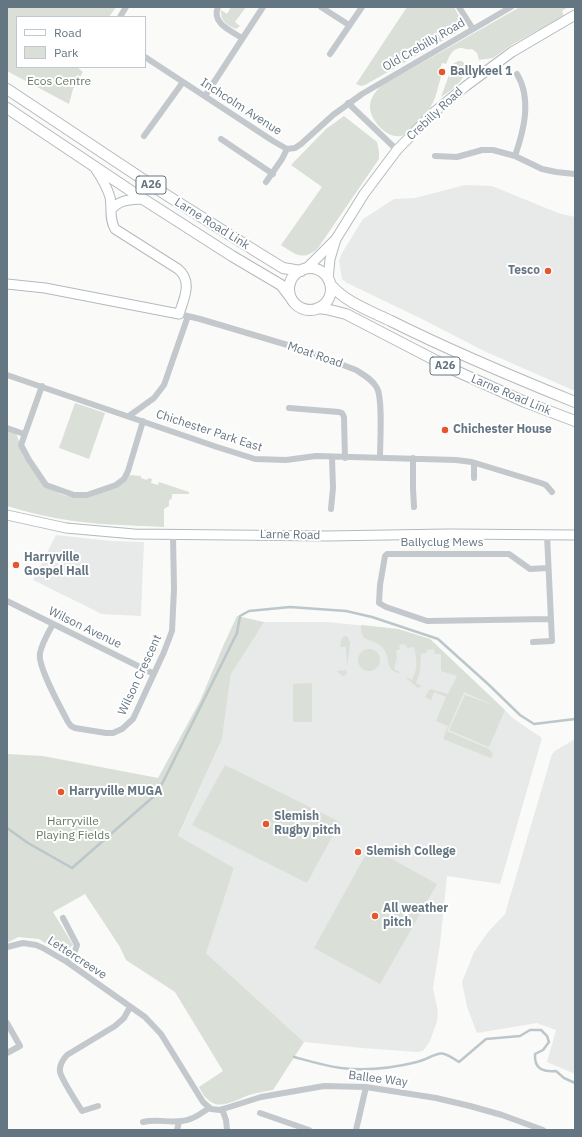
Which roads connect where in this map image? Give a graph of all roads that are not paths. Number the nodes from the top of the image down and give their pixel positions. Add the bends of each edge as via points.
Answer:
1 (126, 7) edge
2 (218, 7) edge
3 (263, 7) edge
4 (321, 7) edge
5 (362, 7) edge
6 (459, 7) edge
7 (511, 7) edge
8 (575, 15) edge
9 (121, 16) edge
10 (349, 25) junction
11 (473, 29) junction
12 (242, 38) junction
13 (330, 54) dead end
14 (146, 58) edge
15 (517, 74) dead end
16 (183, 82) junction
17 (7, 90) edge
18 (205, 96) junction
19 (348, 103) junction
20 (7, 108) edge
21 (144, 136) dead end
22 (221, 139) dead end
23 (287, 149) junction
24 (397, 150) junction
25 (435, 156) dead end
26 (514, 156) junction
27 (95, 168) junction
28 (273, 174) junction
29 (575, 174) edge
30 (266, 182) dead end
31 (143, 199) junction
32 (111, 210) junction
33 (336, 239) junction
34 (303, 270) junction
35 (329, 282) junction
36 (7, 284) edge
37 (290, 298) junction
38 (318, 308) junction
39 (184, 315) junction
40 (7, 375) edge
41 (42, 386) junction
42 (575, 402) edge
43 (289, 408) dead end
44 (129, 416) junction
45 (143, 421) junction
46 (575, 421) edge
47 (7, 428) edge
48 (24, 434) junction
49 (332, 457) junction
50 (345, 458) junction
51 (380, 458) junction
52 (413, 458) junction
53 (474, 463) junction
54 (474, 478) dead end
55 (552, 492) dead end
56 (414, 508) dead end
57 (331, 509) dead end
58 (7, 515) edge
59 (173, 535) junction
60 (547, 535) junction
61 (575, 535) edge
62 (548, 568) junction
63 (7, 602) edge
64 (550, 619) junction
65 (52, 624) junction
66 (533, 642) dead end
67 (154, 674) junction
68 (64, 918) dead end
69 (7, 947) edge
70 (67, 962) junction
71 (130, 1007) junction
72 (7, 1023) edge
73 (7, 1053) edge
74 (366, 1087) junction
75 (98, 1106) dead end
76 (208, 1108) junction
77 (222, 1109) junction
78 (260, 1113) dead end
79 (143, 1122) dead end
80 (178, 1122) junction
81 (177, 1130) edge
82 (227, 1130) edge
83 (309, 1130) edge
84 (356, 1130) edge
85 (543, 1130) edge

1 - 9 street
2 - 12 street via 216,14 219,22
3 - 12 street
4 - 10 street
5 - 10 street
6 - 11 street
7 - 11 street, Old Crebilly Road
8 - 24 street, Crebilly Road via 482,73 433,113
10 - 13 street
11 - 19 street, Old Crebilly Road
12 - 18 street
14 - 16 street, Inchcolm Avenue
15 - 26 street via 523,86 525,114 522,134
16 - 18 street, Inchcolm Avenue
16 - 21 street, Inchcolm Avenue
17 - 34 main road, Larne Road Link / A26 via 250,248 283,268
18 - 23 street, Inchcolm Avenue
19 - 23 street via 301,144
19 - 24 street, Crebilly Road
20 - 27 main road, Larne Road Link / A26
22 - 28 street
23 - 28 street
24 - 33 street, Crebilly Road via 364,194
25 - 26 street via 457,157 485,150
26 - 29 street via 542,169
27 - 31 main road, Larne Road Link / A26
27 - 32 street via 106,187
28 - 30 street
31 - 32 street via 122,201
31 - 37 main road, Larne Road Link / A26 via 281,285
32 - 39 street via 112,222 117,230 182,273 187,287
33 - 34 street, Crebilly Road
33 - 35 street, Crebilly Road via 330,259
34 - 35 main road, A26 via 317,270 326,276
34 - 37 main road via 291,279
35 - 38 main road via 328,300
35 - 42 main road, Larne Road Link / A26 via 341,295 411,331 499,372
36 - 39 street, Moat Road via 44,288
37 - 38 main road, A26 via 305,310
38 - 46 main road, Larne Road Link / A26 via 346,314 456,371
39 - 44 street via 164,385 154,398
39 - 51 street, Moat Road via 301,349 362,373 373,382 379,393
40 - 41 street
41 - 44 street
41 - 48 street
43 - 50 street via 342,414
44 - 45 street, Chichester Park East
45 - 48 street via 124,479 116,485 83,496 48,486 43,482 24,452 21,444
45 - 49 street, Chichester Park East via 264,460
47 - 48 street
49 - 50 street, Chichester Park East
49 - 57 street
50 - 51 street, Chichester Park East
51 - 52 street, Chichester Park East
52 - 53 street, Chichester Park East
52 - 56 street
53 - 54 street
53 - 55 street, Chichester Park East via 541,483
58 - 59 street, Larne Road via 66,528
59 - 60 street, Larne Road
59 - 67 street, Wilson Crescent via 172,627
60 - 61 street, Larne Road
60 - 62 street
62 - 64 street
62 - 64 street, Ballyclug Mews via 530,569 509,554 388,554 385,556 379,603 427,621
63 - 65 street, Wilson Avenue
64 - 66 street via 552,641
65 - 67 street, Wilson Avenue
65 - 67 street, Wilson Crescent via 41,650 40,661 72,727 106,733 122,729 133,720
68 - 70 street via 77,945
69 - 70 street, Lettercreeve via 23,943 36,945
70 - 71 street, Lettercreeve
71 - 75 street via 121,1022 67,1055 61,1066 61,1075 82,1111
71 - 76 street, Lettercreeve via 158,1030
72 - 73 street via 20,1046
74 - 77 street, Ballee Way via 317,1087 261,1097
74 - 84 street
74 - 85 street, Ballee Way via 470,1106
76 - 77 street, Ballee Way
76 - 80 street via 192,1119
77 - 82 street
78 - 83 street
79 - 80 street
80 - 81 street

